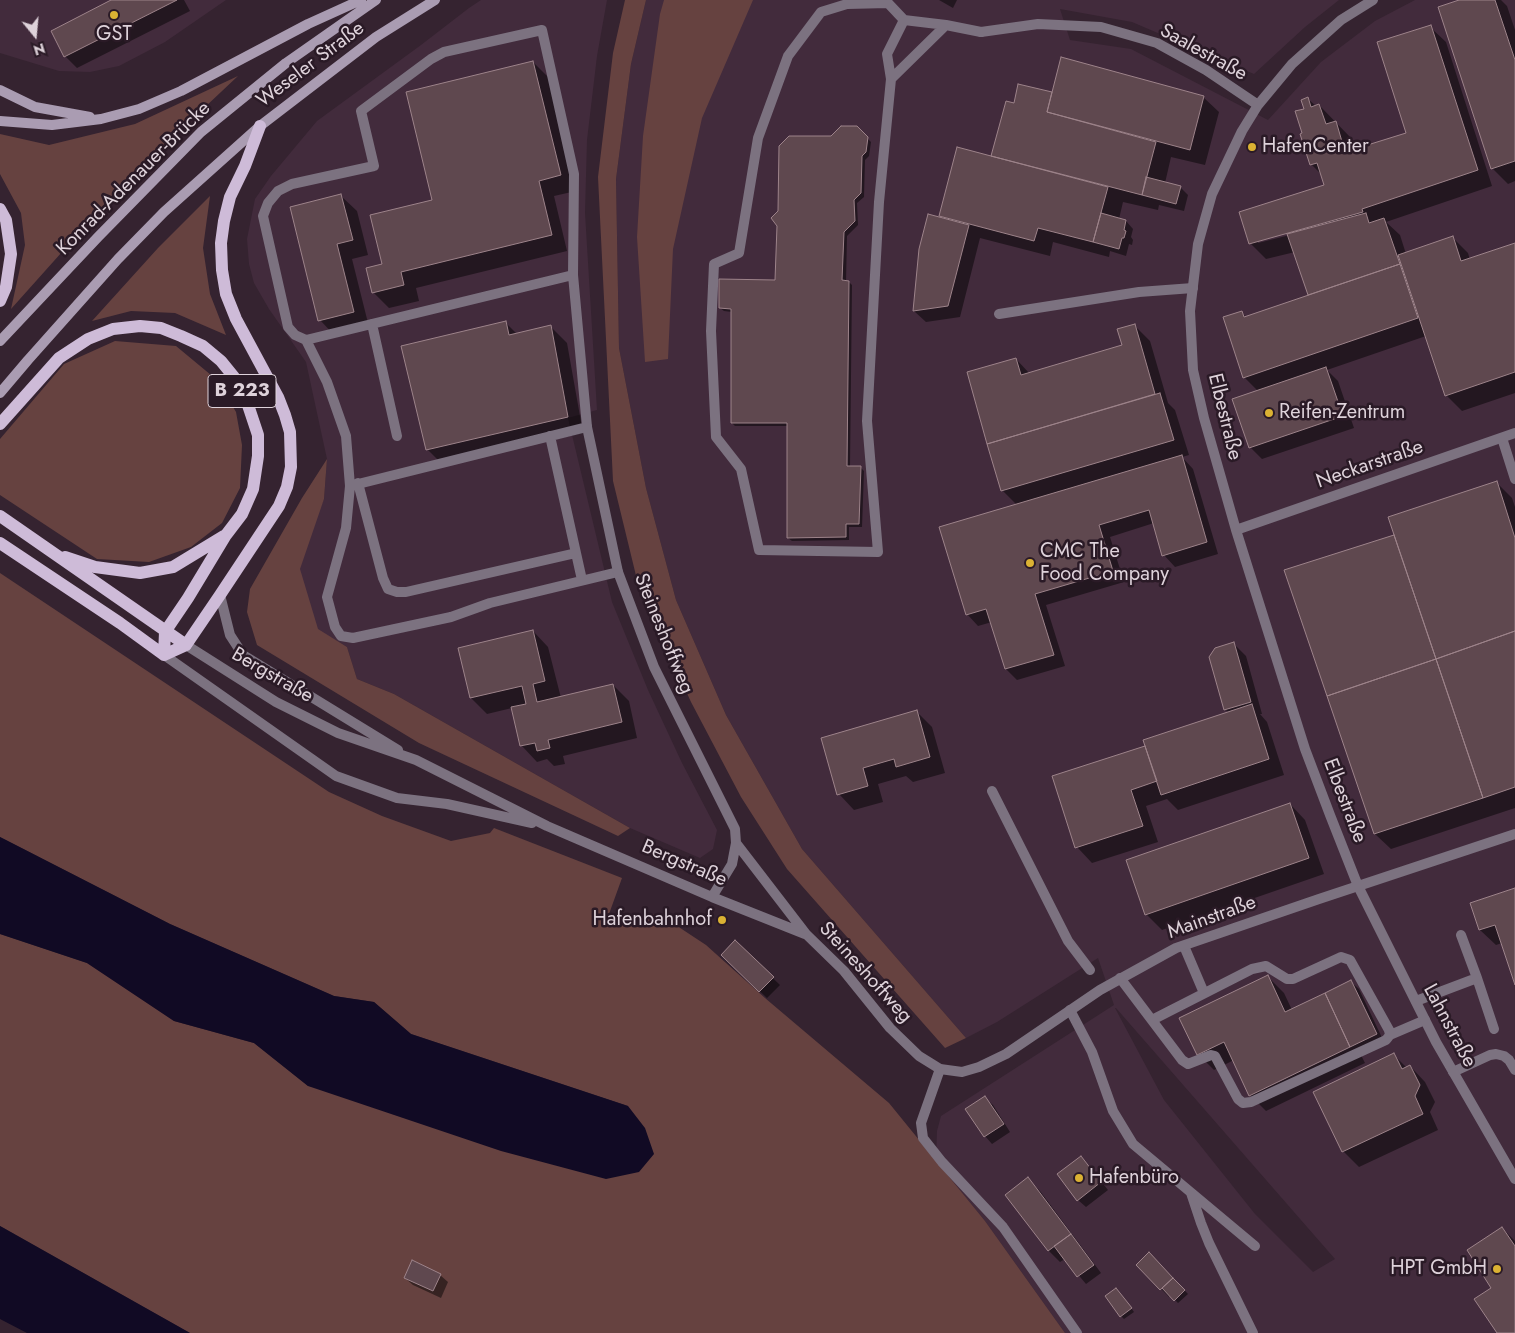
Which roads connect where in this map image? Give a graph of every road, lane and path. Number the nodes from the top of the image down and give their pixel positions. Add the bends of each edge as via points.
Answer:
1 (361, 0) edge
2 (376, 0) edge
3 (435, 0) edge
4 (1373, 0) edge
5 (904, 20) junction
6 (946, 25) junction
7 (891, 79) junction
8 (0, 90) edge
9 (1258, 105) junction
10 (101, 119) junction
11 (0, 121) edge
12 (260, 126) junction
13 (0, 210) edge
14 (573, 275) junction
15 (1193, 288) junction
16 (0, 301) edge
17 (999, 314) dead end
18 (372, 324) junction
19 (306, 340) junction
20 (0, 341) edge
21 (0, 393) edge
22 (0, 424) edge
23 (587, 428) junction
24 (1515, 433) edge
25 (396, 436) dead end
26 (550, 436) junction
27 (1502, 438) junction
28 (1515, 479) edge
29 (354, 484) junction
30 (0, 516) edge
31 (1236, 530) junction
32 (226, 535) junction
33 (0, 543) edge
34 (576, 553) junction
35 (53, 554) junction
36 (618, 572) junction
37 (582, 580) junction
38 (220, 595) junction
39 (165, 632) junction
40 (186, 645) junction
41 (164, 655) junction
42 (416, 760) junction
43 (992, 791) dead end
44 (547, 826) junction
45 (1515, 834) edge
46 (736, 844) junction
47 (1358, 886) junction
48 (712, 897) junction
49 (806, 934) junction
50 (1461, 935) dead end
51 (1184, 946) junction
52 (1090, 970) dead end
53 (1120, 978) junction
54 (1477, 978) junction
55 (1204, 993) junction
56 (1416, 1002) junction
57 (1070, 1010) junction
58 (1152, 1020) junction
59 (1425, 1020) junction
60 (1494, 1028) dead end
61 (1390, 1035) junction
62 (940, 1069) junction
63 (1515, 1070) edge
64 (1453, 1072) junction
65 (1515, 1179) edge
66 (1191, 1192) junction
67 (1255, 1246) dead end
68 (1077, 1333) edge
69 (1253, 1333) edge

1 - 10 main road via 181,91 139,109
2 - 20 main road, Konrad-Adenauer-Brücke via 286,63 201,132
3 - 12 main road, Weseler Straße via 376,37
4 - 9 street, Elbestraße via 1341,20 1314,43
5 - 6 street, Saalestraße
5 - 7 street via 887,54
5 - 7 street via 888,3 847,4 821,12 788,56 758,138 739,253 714,264 711,331 716,437 741,469 759,550 878,552 867,421 878,202
6 - 7 street
6 - 9 street, Saalestraße via 981,32 1038,24 1102,27 1157,43 1206,70
8 - 10 main road via 35,107
9 - 15 street, Elbestraße via 1212,194 1198,244
10 - 11 main road via 52,126
12 - 21 main road via 164,212 125,252
12 - 38 main road via 230,197 221,243 222,270 226,294 236,319 285,415 290,432 291,467 287,487 278,506
13 - 16 main road via 6,220 11,254 6,288
14 - 18 street
14 - 19 street, Steineshoffweg via 574,174 542,30 444,52 360,111 374,166 292,184 278,191 268,203 264,216 288,327
14 - 23 street, Steineshoffweg
15 - 17 street via 1138,292
15 - 31 street, Elbestraße via 1190,310 1194,370 1204,418
18 - 19 street
18 - 25 street
19 - 29 street via 327,382 346,436
22 - 32 main road, B 223 via 59,358 88,339 113,329 161,328 203,346 234,377 245,396 258,435 253,489 242,514
23 - 26 street
23 - 36 street, Steineshoffweg
24 - 27 street, Neckarstraße
26 - 29 street
26 - 34 street
27 - 28 street
27 - 31 street, Neckarstraße
29 - 34 street via 383,578 388,588 396,592
29 - 37 street via 327,597 335,627 342,636 353,638 451,618 490,603
30 - 35 main road, Bergstraße / B 223
31 - 47 street, Elbestraße via 1305,749
32 - 35 main road, B 223 via 173,567 140,573 95,567
32 - 39 main road
33 - 41 main road, Bergstraße
34 - 37 street
35 - 39 main road, Bergstraße / B 223
36 - 37 street
36 - 46 street, Steineshoffweg via 654,668 732,821
38 - 40 main road
38 - 42 street via 230,635 242,655
39 - 40 main road, Bergstraße / B 223
39 - 41 main road
40 - 41 main road
40 - 42 street, Bergstraße via 276,702 338,733
41 - 44 street, Bergstraße via 336,776 397,798 447,804
42 - 44 street, Bergstraße
43 - 52 street via 1068,941
44 - 48 street, Bergstraße
45 - 47 street, Mainstraße
46 - 48 street, Steineshoffweg via 732,864
46 - 49 street, Steineshoffweg
47 - 51 street, Mainstraße
47 - 56 street, Lahnstraße
48 - 49 street, Bergstraße
49 - 62 street, Steineshoffweg via 844,971 890,1028 919,1056
50 - 54 street
51 - 53 street, Mainstraße
51 - 55 street
53 - 57 street, Mainstraße
53 - 58 street
54 - 56 street
54 - 60 street
55 - 58 street
55 - 61 street via 1252,969 1266,966 1287,980 1293,980 1341,957 1350,960
56 - 59 street, Lahnstraße
57 - 62 street, Mainstraße via 1006,1054 979,1067 962,1072
57 - 66 street via 1092,1052 1112,1111 1133,1144
58 - 61 street via 1188,1064 1215,1056 1243,1103 1386,1040
59 - 61 street
59 - 64 street, Lahnstraße
62 - 68 street via 921,1123 923,1138 1003,1227
63 - 64 street via 1509,1060 1496,1054
64 - 65 street, Lahnstraße
66 - 67 street
66 - 69 street via 1209,1242

